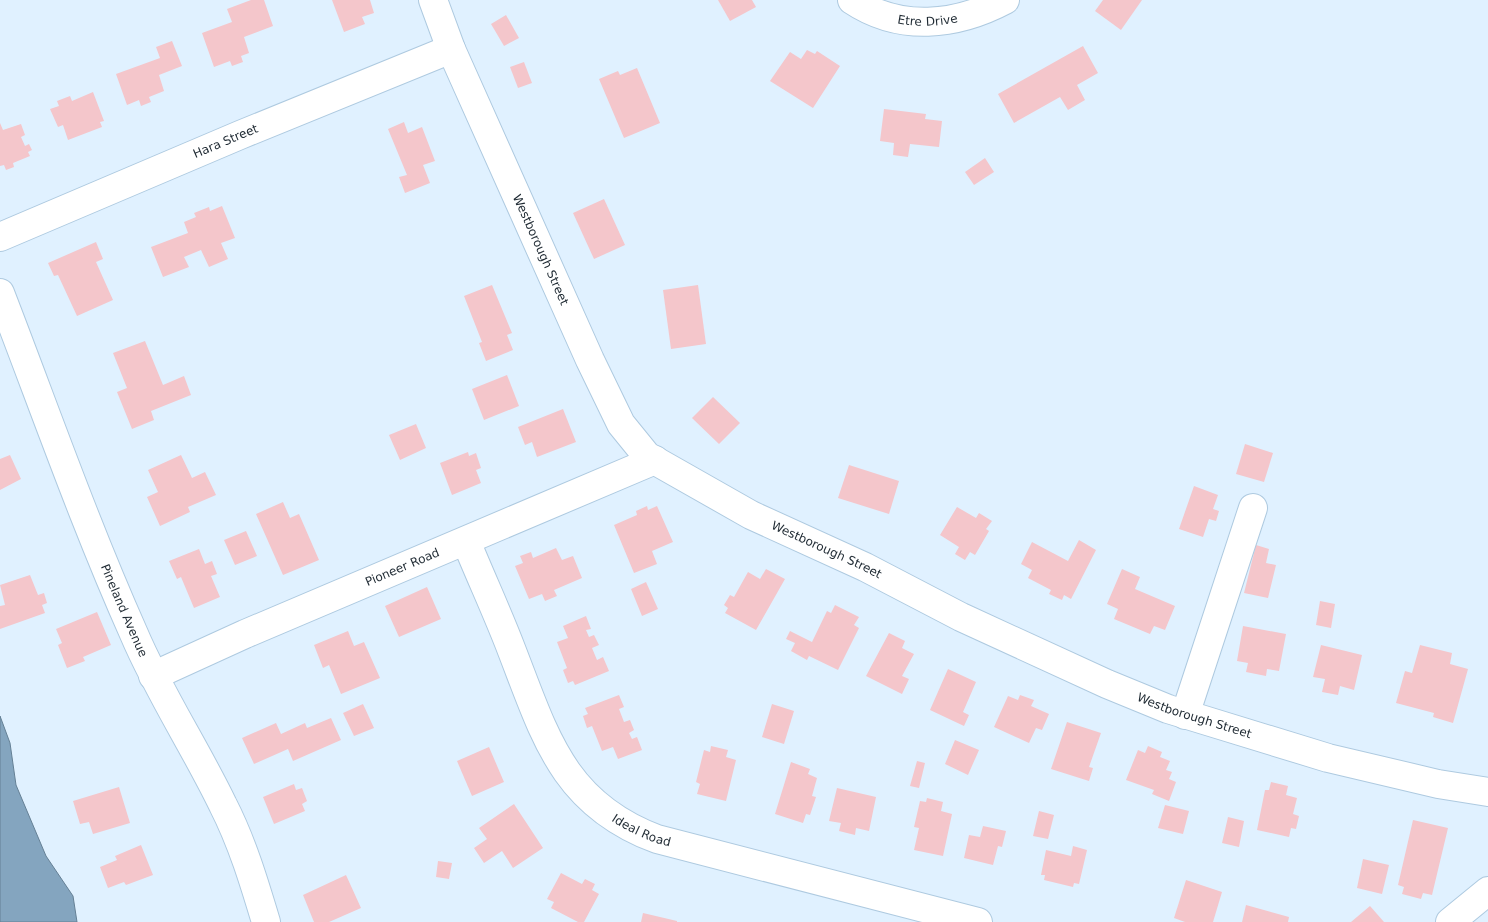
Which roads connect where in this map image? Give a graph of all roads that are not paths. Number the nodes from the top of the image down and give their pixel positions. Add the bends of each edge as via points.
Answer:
1 (433, 0) edge
2 (852, 0) edge
3 (1005, 0) edge
4 (452, 49) junction
5 (0, 237) edge
6 (3, 310) edge
7 (655, 460) junction
8 (1253, 508) dead end
9 (466, 541) junction
10 (153, 676) junction
11 (1185, 715) junction
12 (1488, 792) edge
13 (1488, 891) edge
14 (266, 922) edge
15 (978, 922) edge
16 (1450, 922) edge

1 - 4 street, Westborough Street
2 - 3 street, Etre Drive via 896,21 931,22 976,14
4 - 5 street, Hara Street
4 - 7 street, Westborough Street via 621,424 647,456
6 - 10 street, Pineland Avenue via 67,474
7 - 9 street, Pioneer Road
7 - 11 street, Westborough Street via 751,515 961,617 1107,684
8 - 11 street
9 - 10 street, Pioneer Road
9 - 15 street, Ideal Road via 545,736 570,777 596,806 631,829 657,839
10 - 14 street, Pineland Avenue via 224,806 250,868
11 - 12 street, Westborough Street via 1328,758 1438,784
13 - 16 street

